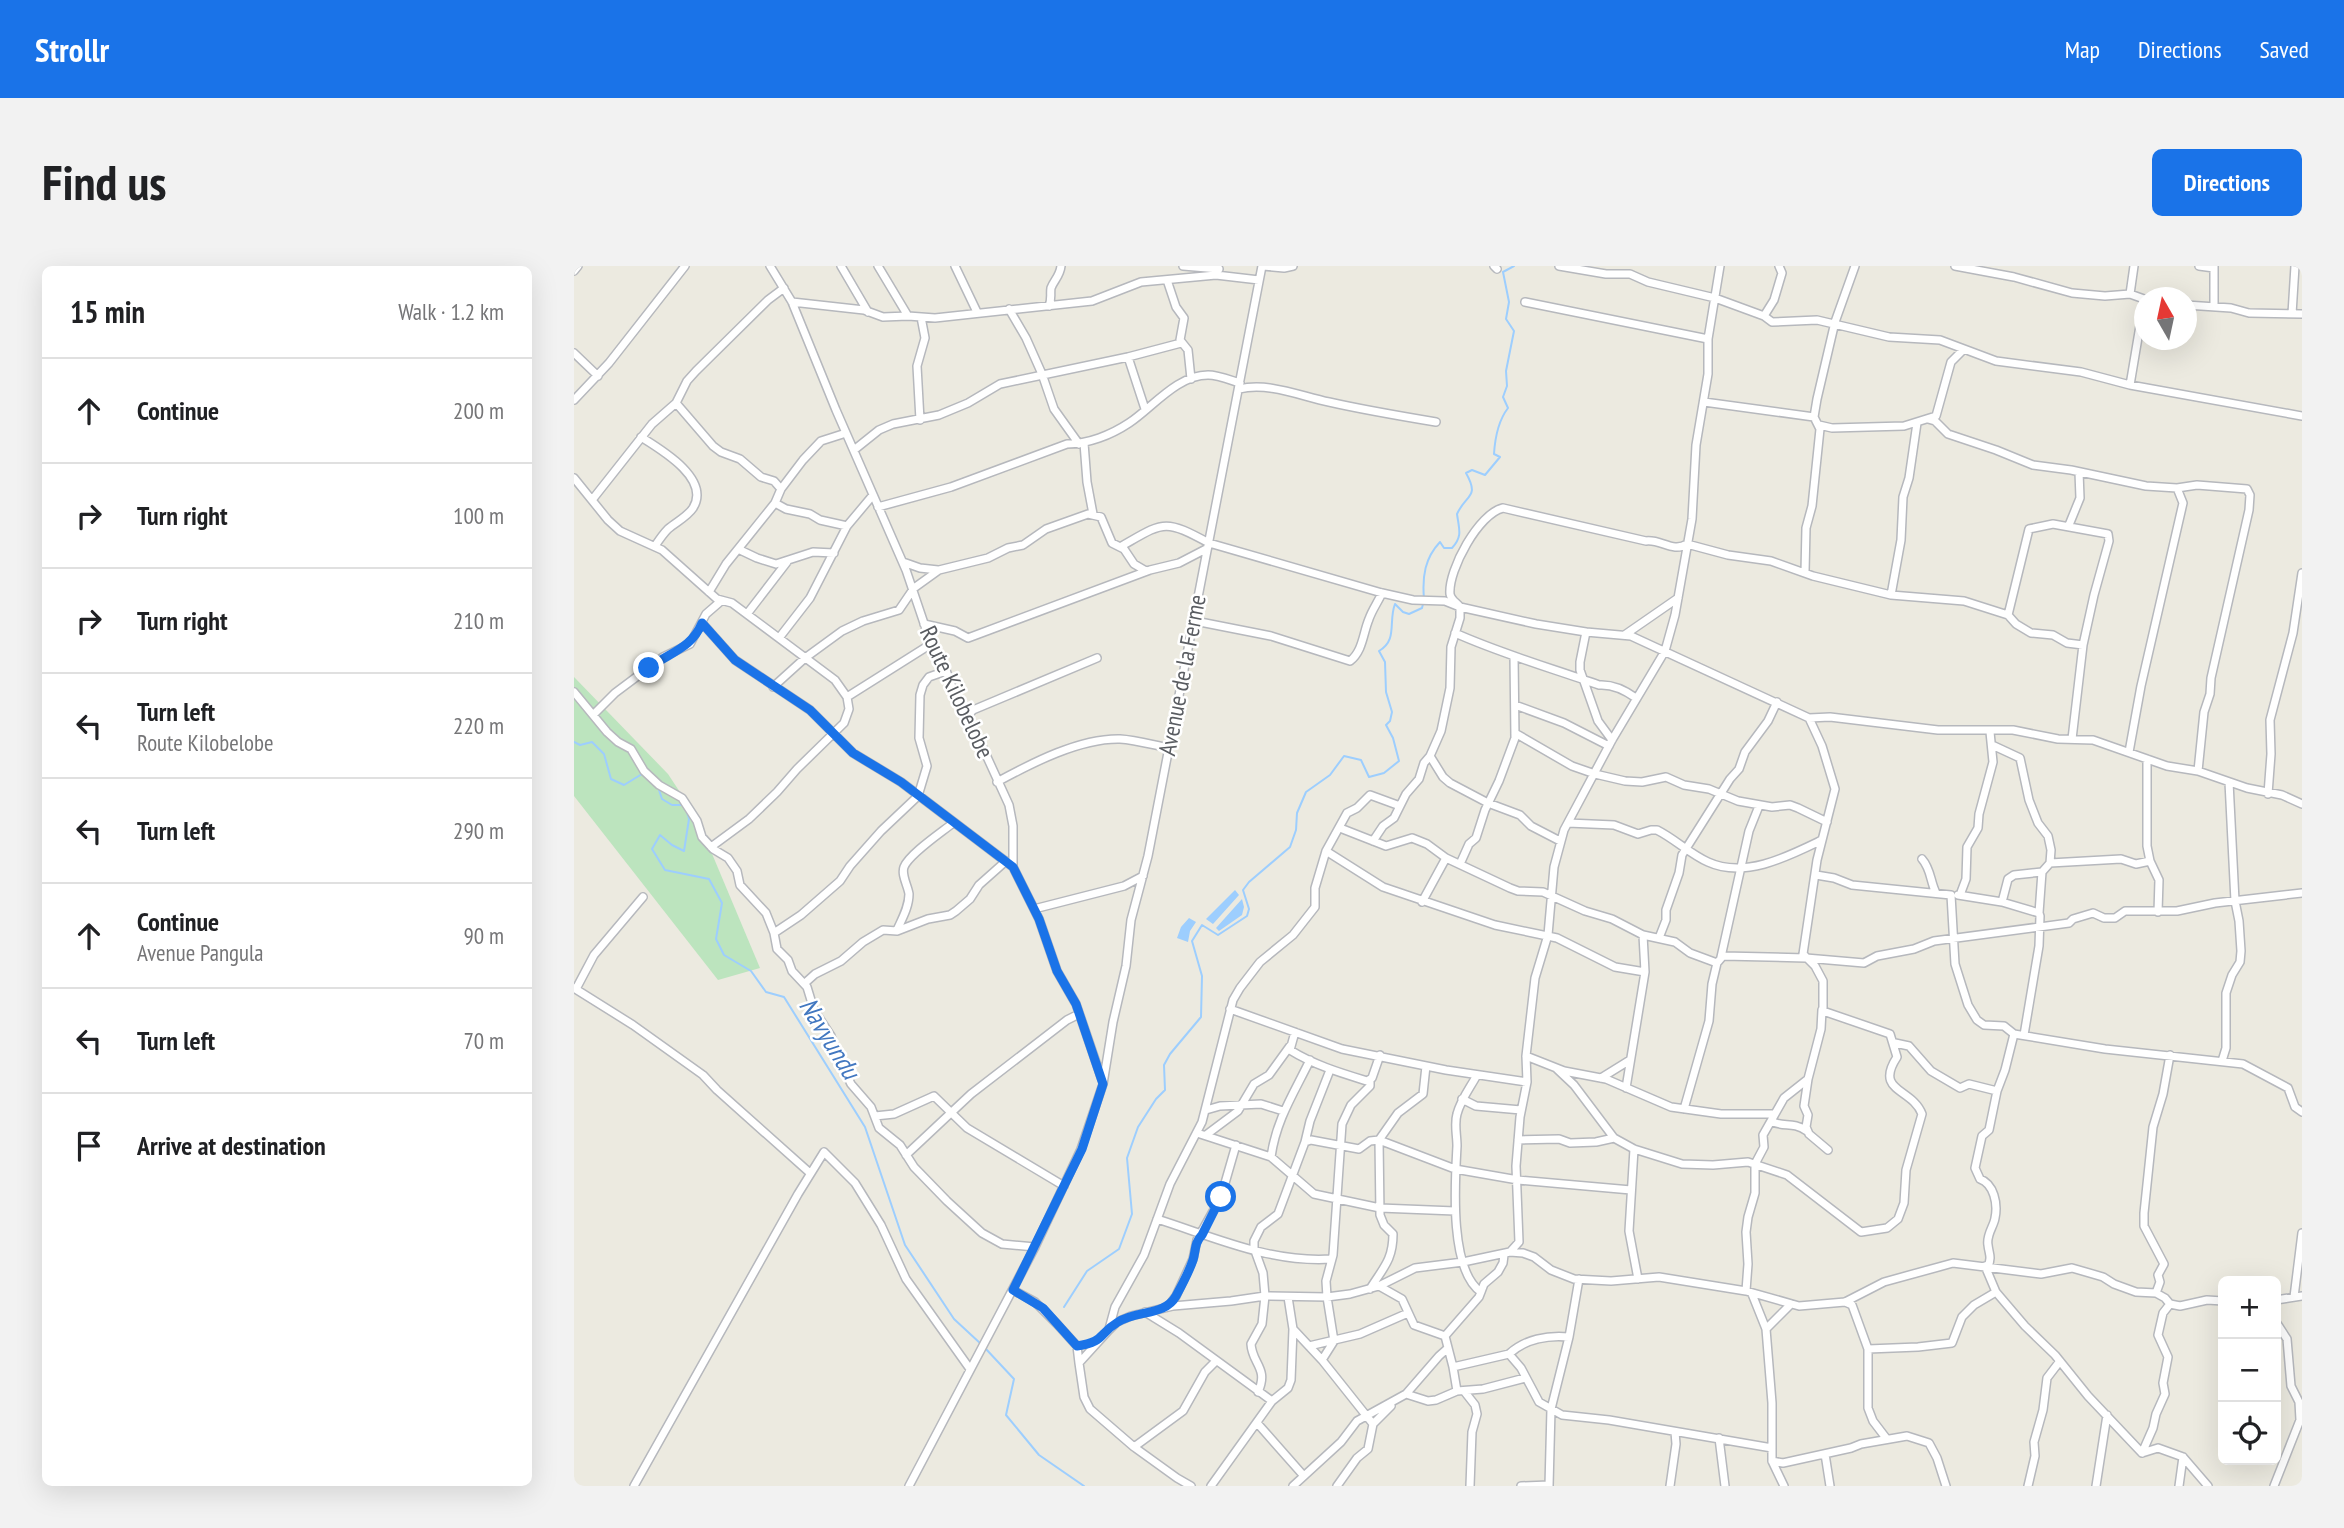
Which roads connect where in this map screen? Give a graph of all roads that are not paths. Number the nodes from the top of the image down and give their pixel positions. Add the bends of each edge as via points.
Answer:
1 (578, 266) edge
2 (685, 266) edge
3 (770, 266) edge
4 (841, 266) edge
5 (878, 266) edge
6 (955, 266) edge
7 (1060, 266) edge
8 (1183, 266) edge
9 (1262, 266) edge
10 (1293, 266) edge
11 (1559, 266) edge
12 (1720, 266) edge
13 (1779, 266) edge
14 (1855, 266) edge
15 (1955, 266) edge
16 (2134, 266) edge
17 (2199, 266) edge
18 (2295, 266) edge
19 (2214, 267) edge
20 (1219, 269) dead end
21 (574, 271) edge
22 (1167, 280) junction
23 (1259, 280) junction
24 (784, 288) junction
25 (2130, 294) junction
26 (2134, 296) edge
27 (1715, 298) junction
28 (792, 302) junction
29 (1525, 302) dead end
30 (1049, 306) junction
31 (2197, 306) edge
32 (2214, 307) junction
33 (1009, 309) junction
34 (868, 312) junction
35 (977, 312) junction
36 (2292, 314) junction
37 (2302, 314) edge
38 (908, 316) junction
39 (1764, 316) junction
40 (920, 317) junction
41 (1835, 322) junction
42 (1708, 339) junction
43 (1181, 343) junction
44 (1963, 349) junction
45 (2136, 350) edge
46 (574, 353) edge
47 (1128, 357) junction
48 (1042, 374) junction
49 (598, 376) junction
50 (1191, 379) junction
51 (2130, 385) junction
52 (1240, 386) junction
53 (574, 400) edge
54 (1704, 402) junction
55 (676, 403) junction
56 (1145, 410) junction
57 (2302, 416) edge
58 (1814, 417) junction
59 (1928, 419) junction
60 (920, 420) junction
61 (1436, 422) dead end
62 (1917, 423) junction
63 (1819, 425) junction
64 (846, 432) junction
65 (641, 437) junction
66 (1082, 444) junction
67 (854, 450) junction
68 (2078, 471) junction
69 (574, 478) edge
70 (2177, 488) junction
71 (781, 489) junction
72 (873, 495) junction
73 (593, 500) junction
74 (775, 503) junction
75 (878, 507) junction
76 (1093, 514) junction
77 (2068, 525) junction
78 (847, 526) junction
79 (1688, 544) junction
80 (655, 546) junction
81 (1207, 546) junction
82 (1120, 547) junction
83 (738, 549) junction
84 (834, 553) junction
85 (788, 561) junction
86 (903, 562) junction
87 (939, 570) junction
88 (1146, 572) junction
89 (1805, 572) junction
90 (2302, 573) edge
91 (914, 588) junction
92 (709, 592) junction
93 (1382, 593) junction
94 (1891, 595) junction
95 (1678, 598) junction
96 (721, 601) junction
97 (1460, 607) junction
98 (747, 614) junction
99 (2008, 615) junction
100 (1195, 622) junction
101 (702, 623) junction
102 (925, 624) junction
103 (1586, 632) junction
104 (1455, 634) junction
105 (1626, 634) junction
106 (779, 638) junction
107 (931, 644) junction
108 (2083, 645) junction
109 (1665, 651) junction
110 (1514, 656) junction
111 (805, 658) junction
112 (1097, 658) dead end
113 (946, 671) junction
114 (1583, 678) junction
115 (773, 687) junction
116 (574, 692) edge
117 (846, 697) junction
118 (1636, 698) junction
119 (1777, 702) junction
120 (1515, 705) junction
121 (593, 715) junction
122 (966, 718) junction
123 (1809, 718) junction
124 (1990, 732) junction
125 (1515, 733) junction
126 (834, 734) junction
127 (2072, 739) junction
128 (1611, 743) junction
129 (1992, 745) junction
130 (1168, 748) junction
131 (2129, 752) junction
132 (1430, 756) junction
133 (2147, 759) junction
134 (2198, 771) junction
135 (1595, 774) junction
136 (997, 782) junction
137 (2229, 782) junction
138 (1722, 793) junction
139 (2267, 793) junction
140 (918, 796) junction
141 (2302, 802) edge
142 (1488, 803) junction
143 (1744, 803) junction
144 (1400, 806) junction
145 (1759, 806) junction
146 (1753, 816) junction
147 (1828, 822) junction
148 (953, 823) junction
149 (1568, 824) junction
150 (1340, 828) junction
151 (1822, 840) junction
152 (1373, 841) junction
153 (1560, 841) junction
154 (711, 847) junction
155 (1686, 848) junction
156 (1326, 851) junction
157 (1446, 858) junction
158 (1922, 859) dead end
159 (1006, 861) junction
160 (2150, 861) junction
161 (2049, 863) junction
162 (1460, 864) junction
163 (1013, 867) junction
164 (1742, 867) junction
165 (2042, 872) junction
166 (1816, 875) junction
167 (1143, 876) junction
168 (1936, 893) junction
169 (2302, 893) edge
170 (1551, 895) junction
171 (1951, 895) junction
172 (1960, 895) junction
173 (643, 897) dead end
174 (1422, 901) junction
175 (2235, 901) junction
176 (2002, 902) junction
177 (1034, 909) junction
178 (2158, 912) junction
179 (2039, 913) junction
180 (2041, 926) junction
181 (897, 931) junction
182 (774, 933) junction
183 (1548, 935) junction
184 (1643, 935) junction
185 (1659, 938) junction
186 (1955, 938) junction
187 (1806, 958) junction
188 (1719, 960) junction
189 (1646, 972) junction
190 (805, 984) junction
191 (575, 988) edge
192 (1230, 1009) junction
193 (1822, 1010) junction
194 (1079, 1014) junction
195 (1294, 1032) junction
196 (2014, 1034) junction
197 (2024, 1035) junction
198 (1895, 1043) junction
199 (1290, 1046) junction
200 (1380, 1055) junction
201 (2170, 1055) junction
202 (1526, 1056) junction
203 (1310, 1060) junction
204 (1630, 1060) junction
205 (2222, 1061) junction
206 (1426, 1066) junction
207 (1557, 1069) junction
208 (1330, 1070) junction
209 (1477, 1075) junction
210 (1601, 1078) junction
211 (1808, 1079) junction
212 (1370, 1080) junction
213 (1527, 1082) junction
214 (1103, 1084) junction
215 (1626, 1087) junction
216 (1997, 1091) junction
217 (1462, 1099) junction
218 (1241, 1106) junction
219 (1684, 1109) junction
220 (1206, 1110) junction
221 (1521, 1110) junction
222 (950, 1111) junction
223 (1283, 1111) junction
224 (2302, 1112) edge
225 (876, 1116) junction
226 (1772, 1118) junction
227 (1808, 1131) junction
228 (1197, 1133) junction
229 (1206, 1135) junction
230 (1614, 1138) junction
231 (1379, 1140) junction
232 (1518, 1140) junction
233 (1306, 1142) junction
234 (1341, 1144) junction
235 (1236, 1145) junction
236 (1634, 1149) junction
237 (1828, 1150) dead end
238 (906, 1155) junction
239 (1271, 1157) junction
240 (1755, 1164) junction
241 (1455, 1169) junction
242 (810, 1173) junction
243 (1292, 1174) junction
244 (1518, 1180) junction
245 (1064, 1186) junction
246 (1631, 1190) junction
247 (1337, 1199) junction
248 (1380, 1208) junction
249 (1455, 1210) junction
250 (1157, 1219) junction
251 (2302, 1233) edge
252 (1520, 1234) junction
253 (1202, 1235) junction
254 (1035, 1247) junction
255 (1256, 1252) junction
256 (1507, 1253) junction
257 (1534, 1257) junction
258 (1331, 1259) junction
259 (1463, 1262) junction
260 (1987, 1266) junction
261 (1579, 1279) junction
262 (1638, 1279) junction
263 (1379, 1286) junction
264 (1370, 1289) junction
265 (1013, 1290) junction
266 (1481, 1292) junction
267 (1749, 1292) junction
268 (1996, 1292) junction
269 (2156, 1293) junction
270 (1265, 1296) junction
271 (1288, 1297) junction
272 (1326, 1297) junction
273 (2298, 1297) edge
274 (1845, 1301) junction
275 (2218, 1301) edge
276 (1791, 1304) junction
277 (2170, 1304) junction
278 (1168, 1307) junction
279 (1146, 1312) junction
280 (1408, 1312) junction
281 (1109, 1329) junction
282 (1293, 1329) junction
283 (1766, 1329) junction
284 (2281, 1330) edge
285 (1445, 1336) junction
286 (1569, 1337) junction
287 (1334, 1340) junction
288 (1095, 1343) junction
289 (1077, 1346) junction
290 (1309, 1346) junction
291 (1448, 1349) junction
292 (1868, 1349) junction
293 (1509, 1354) junction
294 (1322, 1360) junction
295 (1216, 1361) junction
296 (2060, 1361) junction
297 (1079, 1363) junction
298 (1453, 1367) junction
299 (970, 1369) junction
300 (1525, 1378) junction
301 (1461, 1391) junction
302 (1258, 1392) junction
303 (1406, 1394) junction
304 (1396, 1400) junction
305 (1272, 1401) junction
306 (1551, 1409) junction
307 (1365, 1415) junction
308 (2106, 1415) junction
309 (1258, 1424) junction
310 (1373, 1424) junction
311 (1675, 1432) junction
312 (1718, 1438) junction
313 (1885, 1438) junction
314 (1134, 1447) junction
315 (1772, 1448) junction
316 (1825, 1454) junction
317 (2142, 1454) junction
318 (2183, 1457) junction
319 (1772, 1461) junction
320 (1303, 1475) junction
321 (1549, 1485) edge
322 (635, 1486) edge
323 (909, 1486) edge
324 (1191, 1486) edge
325 (1211, 1486) edge
326 (1293, 1486) edge
327 (1337, 1486) edge
328 (1470, 1486) edge
329 (1521, 1486) edge
330 (1670, 1486) edge
331 (1725, 1486) edge
332 (1784, 1486) edge
333 (1830, 1486) edge
334 (1946, 1486) edge
335 (2028, 1486) edge
336 (2096, 1486) edge
337 (2179, 1486) edge
338 (2208, 1486) edge
339 (2274, 1486) edge

1 - 21 street
2 - 49 street
3 - 24 street, Route Kilobelobe
4 - 34 street
5 - 38 street
6 - 35 street
7 - 30 street
8 - 20 street
9 - 10 street
9 - 23 street, Avenue de la Ferme
11 - 27 street via 1630,274
12 - 27 street
13 - 39 street via 1782,273 1774,300
14 - 41 street
15 - 25 street via 2072,293
16 - 25 street
17 - 19 street
18 - 36 street
19 - 32 street
22 - 23 street via 1216,275
22 - 30 street via 1141,282 1092,301
22 - 43 street via 1175,307 1184,318
23 - 52 street, Avenue de la Ferme
24 - 28 street, Route Kilobelobe
24 - 55 street via 701,366
25 - 26 street
27 - 39 street
27 - 42 street
28 - 34 street
28 - 64 street, Route Kilobelobe
29 - 42 street
30 - 33 street
31 - 32 street
32 - 36 street
33 - 35 street
33 - 48 street
34 - 38 street
35 - 40 street
36 - 37 street
38 - 40 street
39 - 41 street via 1773,322
40 - 60 street via 925,338 917,366
41 - 44 street via 1889,337 1940,340
41 - 58 street
42 - 54 street
43 - 47 street
43 - 50 street via 1188,350
44 - 51 street via 1996,360 2081,372
44 - 59 street via 1951,362 1936,416
45 - 51 street
46 - 49 street
47 - 48 street
47 - 56 street
48 - 60 street via 1000,384 968,403
48 - 66 street via 1054,409
49 - 53 street
50 - 52 street via 1207,375
50 - 56 street
51 - 57 street
52 - 61 street
52 - 81 street, Avenue de la Ferme
54 - 58 street
54 - 79 street
55 - 65 street
55 - 71 street via 713,446
56 - 66 street via 1127,424
58 - 63 street
59 - 62 street
59 - 68 street via 1948,434 2033,466
60 - 67 street via 893,424
62 - 63 street
62 - 94 street
63 - 89 street
64 - 67 street, Route Kilobelobe
64 - 71 street via 819,443
65 - 73 street
65 - 80 street via 694,480 698,490 693,508
66 - 75 street via 1067,444 951,487
66 - 76 street
67 - 72 street, Route Kilobelobe
68 - 70 street
68 - 77 street via 2080,498
69 - 73 street
70 - 131 street via 2183,503
70 - 134 street via 2247,489 2250,495 2204,712
71 - 74 street
72 - 75 street, Route Kilobelobe
72 - 78 street
73 - 80 street via 620,531
74 - 78 street
74 - 83 street
75 - 86 street, Route Kilobelobe
76 - 82 street via 1103,520 1110,540
76 - 87 street via 1046,529 1023,545 988,558
77 - 99 street via 2029,529
77 - 108 street via 2108,534 2109,541
78 - 84 street
79 - 89 street
79 - 95 street
79 - 97 street via 1671,547 1509,508 1497,509 1473,533 1455,566 1450,593
80 - 92 street
81 - 82 street via 1167,525
81 - 88 street via 1179,563
81 - 93 street
81 - 100 street, Avenue de la Ferme
82 - 88 street
83 - 85 street via 766,562
83 - 92 street
84 - 85 street via 813,552
84 - 106 street via 806,606
85 - 98 street
86 - 87 street
86 - 91 street, Route Kilobelobe
87 - 91 street
88 - 102 street via 968,638
89 - 94 street
90 - 139 street via 2293,633 2270,720
91 - 102 street, Route Kilobelobe
91 - 111 street via 900,610 863,621
92 - 96 street
93 - 97 street
93 - 100 street via 1350,661 1271,636
94 - 99 street via 1964,601
95 - 105 street
95 - 109 street
96 - 98 street
96 - 101 street
97 - 103 street
97 - 104 street
98 - 106 street
99 - 108 street via 2031,634 2053,635
100 - 130 street, Avenue de la Ferme
101 - 115 street via 735,660
101 - 121 street via 690,644 663,657
102 - 107 street, Route Kilobelobe
103 - 105 street
103 - 114 street via 1580,662
104 - 110 street
104 - 132 street via 1450,688
105 - 109 street
106 - 111 street
107 - 113 street, Route Kilobelobe
107 - 117 street
108 - 127 street
109 - 118 street
109 - 119 street
110 - 114 street
110 - 120 street
111 - 115 street
111 - 117 street via 835,680
112 - 122 street via 973,710
113 - 122 street, Route Kilobelobe
113 - 140 street via 929,677 920,695 919,738 927,766
114 - 118 street
114 - 128 street
115 - 126 street via 810,710
116 - 121 street
117 - 126 street via 849,714
118 - 128 street
119 - 123 street
119 - 138 street
120 - 125 street
120 - 128 street
121 - 154 street via 631,749 659,785 682,798
122 - 136 street, Route Kilobelobe
123 - 124 street
123 - 147 street via 1835,785
124 - 127 street via 2013,730
124 - 129 street
125 - 135 street
125 - 142 street
126 - 140 street via 853,753
126 - 154 street via 749,820
127 - 131 street via 2098,741
128 - 135 street
129 - 161 street via 2020,758 2029,800 2048,836
129 - 172 street via 1991,772 1978,828 1965,853 1966,879
130 - 136 street via 1121,739 1103,741 1065,750
130 - 167 street, Avenue de la Ferme
131 - 133 street
132 - 142 street via 1450,783
132 - 144 street
133 - 134 street
133 - 160 street
134 - 137 street
135 - 138 street via 1643,782 1666,777
135 - 149 street
136 - 163 street, Route Kilobelobe via 1012,816
137 - 139 street
137 - 175 street
138 - 143 street
138 - 155 street
139 - 141 street
140 - 148 street
140 - 182 street via 843,877
142 - 153 street via 1520,815 1535,829
142 - 162 street via 1476,838
143 - 145 street
143 - 146 street
144 - 150 street via 1370,795 1347,813
144 - 152 street
145 - 146 street
145 - 147 street via 1798,807
146 - 164 street
147 - 151 street
148 - 159 street
148 - 181 street via 905,865 909,896
149 - 153 street
149 - 155 street via 1614,825 1639,834 1657,830
150 - 152 street
150 - 156 street
151 - 164 street via 1775,860
151 - 166 street
152 - 157 street via 1386,846 1412,838
153 - 170 street
154 - 182 street via 728,858 740,885 762,907
155 - 164 street via 1709,862
155 - 185 street
156 - 174 street via 1383,887
156 - 192 street via 1315,888 1315,907 1293,935 1260,962
157 - 162 street
157 - 174 street
158 - 168 street
159 - 163 street
159 - 181 street via 950,915
160 - 161 street
160 - 178 street via 2159,880
161 - 165 street
162 - 170 street via 1518,891
163 - 177 street, Route Kilobelobe
164 - 188 street
165 - 176 street via 2008,879
165 - 179 street
166 - 168 street via 1852,885
166 - 187 street via 1803,943
167 - 177 street via 1124,886
167 - 214 street, Avenue de la Ferme
168 - 171 street
169 - 175 street
170 - 183 street
170 - 184 street
171 - 172 street
171 - 186 street
172 - 176 street
173 - 191 street via 594,955
174 - 183 street via 1519,931
175 - 178 street
175 - 205 street via 2241,951 2226,993
176 - 179 street
177 - 194 street, Route Kilobelobe
178 - 180 street via 2125,911 2108,919 2095,912 2069,923
179 - 180 street
180 - 186 street
180 - 197 street
181 - 190 street via 872,935
182 - 190 street via 777,948
183 - 189 street via 1615,967
183 - 202 street via 1535,978
184 - 185 street
184 - 189 street
185 - 188 street
186 - 187 street via 1883,954 1864,963
186 - 196 street via 1955,964 1973,1014 1984,1025 2004,1026
187 - 188 street
187 - 193 street via 1823,981
188 - 219 street via 1709,1021
189 - 204 street
190 - 225 street via 851,1084
191 - 242 street via 703,1075
192 - 195 street
192 - 220 street
193 - 198 street via 1885,1031
193 - 211 street
194 - 214 street, Route Kilobelobe
194 - 222 street
195 - 199 street
195 - 200 street via 1342,1049
196 - 197 street
196 - 216 street
197 - 201 street
198 - 216 street via 1909,1046 1931,1071 1960,1088 1969,1084
198 - 240 street via 1897,1057 1889,1077 1892,1086 1919,1106 1922,1114 1898,1219 1887,1228 1861,1232 1787,1175
199 - 203 street
199 - 218 street via 1269,1075 1254,1084
200 - 206 street
200 - 212 street
201 - 205 street
201 - 269 street via 2152,1127 2144,1213 2144,1226 2164,1264
202 - 207 street
202 - 213 street
203 - 208 street
203 - 223 street
204 - 210 street
204 - 215 street
205 - 224 street via 2243,1064 2288,1088 2295,1107
206 - 209 street
206 - 231 street via 1423,1094 1398,1113
207 - 210 street
207 - 230 street
208 - 212 street
208 - 233 street
209 - 213 street
209 - 217 street
210 - 215 street
211 - 226 street via 1784,1098
211 - 227 street via 1804,1106
212 - 234 street via 1345,1115
213 - 221 street
214 - 245 street, Avenue de la Ferme via 1082,1149
215 - 219 street via 1652,1101
216 - 260 street via 1975,1168 1992,1188 1996,1206
217 - 221 street via 1476,1106
217 - 241 street via 1456,1118
218 - 220 street
218 - 223 street via 1261,1104
218 - 229 street
219 - 226 street
220 - 228 street
221 - 232 street
222 - 225 street via 934,1096 894,1114
222 - 238 street
222 - 245 street via 967,1128
223 - 239 street
225 - 238 street via 879,1128
226 - 227 street via 1779,1125 1795,1124
226 - 240 street
227 - 237 street
228 - 229 street
228 - 250 street
229 - 235 street
230 - 232 street via 1570,1143
230 - 236 street
231 - 234 street via 1359,1149
231 - 241 street
231 - 248 street
232 - 244 street
233 - 234 street
233 - 243 street
234 - 247 street
235 - 239 street
235 - 253 street via 1221,1197
236 - 240 street via 1682,1164
236 - 246 street
238 - 254 street via 982,1233 1002,1244
239 - 243 street
240 - 267 street via 1755,1193 1746,1232
241 - 244 street
241 - 249 street
242 - 299 street via 824,1152 855,1183 906,1279
242 - 322 street
243 - 247 street via 1314,1194
243 - 255 street via 1278,1214 1261,1227 1254,1241
244 - 246 street
244 - 252 street
245 - 254 street, Avenue de la Ferme
246 - 262 street via 1629,1231
247 - 248 street
247 - 258 street
248 - 249 street
248 - 264 street via 1382,1221 1394,1234 1392,1254
249 - 259 street
250 - 253 street
250 - 281 street
251 - 273 street
252 - 256 street via 1519,1242
252 - 257 street
253 - 255 street
253 - 278 street
254 - 265 street, Avenue de la Ferme
255 - 258 street
255 - 270 street
256 - 257 street
256 - 259 street
256 - 266 street
257 - 261 street via 1551,1270
258 - 272 street
259 - 263 street via 1415,1268
259 - 266 street via 1471,1283
260 - 268 street
260 - 269 street via 2041,1275 2072,1268 2136,1292
260 - 274 street via 1941,1265 1884,1282
261 - 262 street
261 - 286 street
262 - 267 street via 1659,1277
263 - 264 street
263 - 280 street via 1402,1299
264 - 272 street
265 - 289 street via 1043,1308
265 - 299 street, Avenue de la Ferme
266 - 285 street
267 - 276 street
267 - 283 street
268 - 292 street via 1962,1317 1952,1343
268 - 296 street
269 - 277 street
270 - 271 street
270 - 278 street
270 - 302 street via 1262,1324 1251,1344 1263,1381
271 - 272 street
271 - 282 street
272 - 287 street
274 - 276 street
274 - 292 street via 1852,1306
275 - 277 street
276 - 283 street
277 - 317 street via 2158,1335 2168,1357 2165,1394
278 - 279 street
279 - 281 street
279 - 295 street
280 - 285 street via 1414,1325
280 - 287 street via 1360,1335
281 - 288 street
282 - 290 street
282 - 305 street via 1291,1380
283 - 315 street
284 - 339 street via 2287,1339 2300,1420
285 - 291 street
286 - 293 street via 1539,1338
286 - 306 street
287 - 290 street
287 - 294 street
288 - 289 street
288 - 297 street
289 - 297 street
290 - 294 street
291 - 298 street
291 - 303 street
292 - 313 street via 1868,1408
293 - 298 street
293 - 300 street
294 - 307 street
295 - 302 street
295 - 314 street via 1183,1411
296 - 308 street
296 - 335 street via 2047,1378
297 - 314 street via 1090,1409
298 - 301 street
299 - 323 street, Avenue de la Ferme
300 - 301 street
300 - 306 street via 1539,1402
301 - 303 street via 1428,1401
301 - 328 street via 1477,1413
302 - 305 street
303 - 304 street
304 - 307 street
304 - 310 street
305 - 309 street
306 - 311 street via 1562,1415
306 - 321 street
307 - 310 street
307 - 320 street
308 - 317 street
308 - 336 street
309 - 320 street
309 - 325 street
310 - 327 street via 1368,1449
311 - 312 street
311 - 330 street
312 - 315 street
312 - 331 street
313 - 316 street
313 - 334 street via 1906,1436 1929,1443
314 - 324 street
315 - 319 street
316 - 319 street
316 - 333 street
317 - 318 street via 2158,1448
318 - 337 street
318 - 338 street
319 - 332 street
320 - 326 street
321 - 329 street

